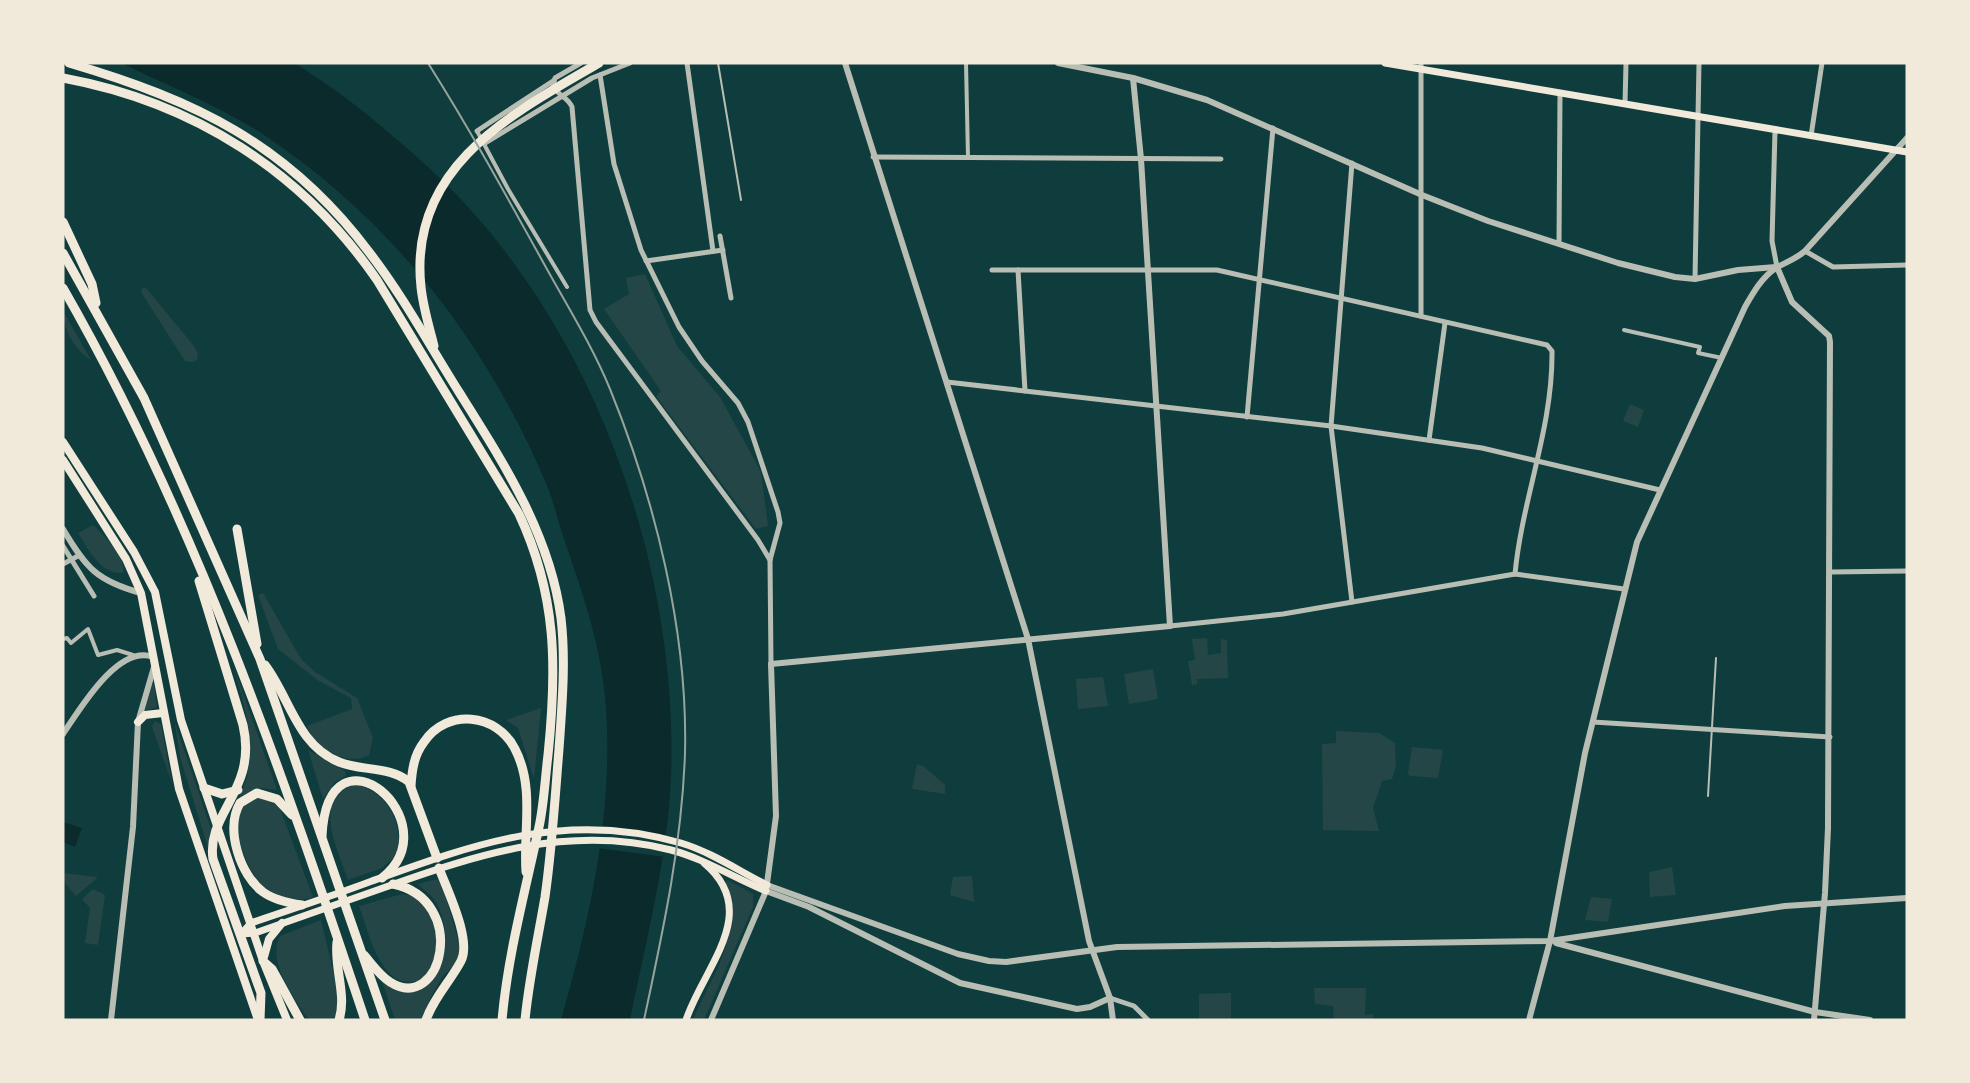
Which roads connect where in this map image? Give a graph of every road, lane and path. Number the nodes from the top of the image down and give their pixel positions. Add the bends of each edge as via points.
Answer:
1 (69, 63) edge
2 (581, 63) edge
3 (599, 63) edge
4 (630, 63) edge
5 (687, 63) edge
6 (718, 63) edge
7 (845, 63) edge
8 (966, 63) edge
9 (1058, 63) edge
10 (1385, 63) edge
11 (1626, 63) edge
12 (1698, 63) edge
13 (1822, 63) edge
14 (573, 65) edge
15 (1421, 67) edge
16 (600, 75) junction
17 (63, 78) edge
18 (1133, 78) junction
19 (553, 81) junction
20 (1560, 94) junction
21 (561, 96) junction
22 (1625, 104) junction
23 (1697, 117) junction
24 (1273, 128) junction
25 (477, 131) joint
26 (1775, 131) junction
27 (1811, 136) junction
28 (1907, 138) edge
29 (483, 144) junction
30 (1896, 150) junction
31 (1907, 152) edge
32 (873, 157) junction
33 (968, 158) junction
34 (1141, 159) junction
35 (1221, 159) dead end
36 (1352, 163) junction
37 (1422, 195) junction
38 (741, 200) dead end
39 (63, 222) edge
40 (720, 236) dead end
41 (1559, 244) junction
42 (723, 250) junction
43 (713, 251) junction
44 (1805, 251) junction
45 (63, 253) edge
46 (646, 261) junction
47 (1907, 265) edge
48 (1777, 267) junction
49 (1147, 269) junction
50 (992, 270) dead end
51 (1018, 270) junction
52 (1260, 278) junction
53 (1695, 279) junction
54 (567, 287) dead end
55 (63, 288) edge
56 (1340, 297) junction
57 (731, 298) dead end
58 (98, 311) junction
59 (1421, 316) junction
60 (1445, 323) junction
61 (1624, 330) dead end
62 (436, 356) junction
63 (1722, 358) junction
64 (947, 382) junction
65 (1025, 391) junction
66 (1157, 407) junction
67 (1246, 417) junction
68 (1330, 426) junction
69 (1430, 440) junction
70 (63, 442) edge
71 (1538, 459) junction
72 (63, 460) edge
73 (1660, 490) junction
74 (63, 529) edge
75 (184, 529) junction
76 (237, 529) dead end
77 (63, 546) edge
78 (78, 556) junction
79 (71, 559) junction
80 (770, 560) junction
81 (63, 564) edge
82 (1907, 571) edge
83 (1830, 572) junction
84 (1515, 574) junction
85 (1624, 589) junction
86 (155, 592) junction
87 (141, 593) junction
88 (94, 596) dead end
89 (1352, 602) junction
90 (1170, 626) junction
91 (63, 639) edge
92 (1028, 639) junction
93 (133, 655) junction
94 (1716, 658) dead end
95 (260, 659) junction
96 (154, 661) junction
97 (771, 664) junction
98 (163, 713) junction
99 (138, 722) junction
100 (1593, 722) junction
101 (1711, 730) junction
102 (63, 734) edge
103 (1830, 737) junction
104 (411, 786) junction
105 (204, 788) junction
106 (238, 789) junction
107 (1708, 796) dead end
108 (296, 820) junction
109 (217, 829) junction
110 (321, 841) junction
111 (437, 858) junction
112 (203, 860) junction
113 (702, 862) junction
114 (216, 868) junction
115 (439, 868) junction
116 (382, 878) junction
117 (527, 882) junction
118 (393, 884) junction
119 (767, 888) junction
120 (1907, 898) edge
121 (1825, 902) junction
122 (306, 904) junction
123 (251, 923) junction
124 (282, 923) junction
125 (255, 933) junction
126 (241, 934) junction
127 (337, 936) junction
128 (1550, 941) junction
129 (359, 949) junction
130 (1091, 949) junction
131 (263, 961) junction
132 (1110, 998) junction
133 (1815, 1012) junction
134 (685, 1019) edge
135 (111, 1020) edge
136 (259, 1020) edge
137 (287, 1020) edge
138 (300, 1020) edge
139 (339, 1020) edge
140 (365, 1020) edge
141 (385, 1020) edge
142 (426, 1020) edge
143 (502, 1020) edge
144 (525, 1020) edge
145 (711, 1020) edge
146 (1113, 1020) edge
147 (1148, 1020) edge
148 (1529, 1020) edge
149 (1814, 1020) edge
150 (1870, 1020) edge

1 - 62 highway via 159,92 211,115 286,165 359,238
2 - 14 street
3 - 62 highway via 487,134 446,178 428,218 421,287
4 - 16 street
5 - 43 street
6 - 38 lane
7 - 32 street
8 - 33 street
9 - 18 street
10 - 15 main road
11 - 22 street
12 - 23 street
13 - 27 street
14 - 19 street
15 - 20 main road
15 - 37 street
16 - 21 street
16 - 46 street via 614,164
17 - 117 highway via 110,88 196,120 260,159 312,202 371,272 513,502 539,566 554,646 543,802
18 - 24 street via 1198,97
18 - 34 street
19 - 21 street
19 - 25 street
20 - 22 main road
20 - 41 street
21 - 29 street
21 - 80 street via 572,107 590,310
22 - 23 main road
23 - 26 main road
23 - 53 street
24 - 36 street
24 - 52 street
25 - 29 street
26 - 27 main road
26 - 48 street via 1772,241
27 - 30 main road
28 - 30 street
29 - 54 street
30 - 31 main road
30 - 44 street
32 - 33 street
32 - 64 street
33 - 34 street
34 - 35 street
34 - 49 street
36 - 37 street
36 - 56 street
37 - 41 street
37 - 59 street
39 - 58 highway via 92,284
40 - 42 street
41 - 53 street via 1675,278
42 - 43 street
42 - 57 street
43 - 46 street
44 - 47 street via 1833,267
44 - 48 street
45 - 58 highway
46 - 80 street via 679,327 738,403 748,422 780,523
48 - 53 street
48 - 63 street via 1757,287
48 - 83 street via 1792,302 1829,336
49 - 51 street
49 - 52 street via 1217,270
49 - 66 street
50 - 51 street
51 - 65 street
52 - 56 street
52 - 67 street
55 - 75 highway via 160,471
56 - 59 street
56 - 68 street
58 - 95 highway via 144,398
59 - 60 street
60 - 69 street
60 - 71 street via 1546,345 1552,351 1551,386
61 - 63 street via 1700,347 1698,353
62 - 144 highway via 526,507 550,567 561,618 562,702 554,815
63 - 73 street
64 - 65 street
64 - 92 street
65 - 66 street
66 - 67 street
66 - 90 street
67 - 68 street
68 - 69 street
68 - 89 street
69 - 71 street
70 - 86 main road via 134,552
71 - 73 street
71 - 84 street
72 - 87 main road via 126,559
73 - 85 street via 1636,542
74 - 78 street
75 - 106 highway via 246,736 246,764
75 - 108 highway via 250,690
76 - 95 highway
77 - 79 street
78 - 79 street
78 - 87 street via 113,584
79 - 81 street
79 - 88 street
80 - 97 street
82 - 83 street
83 - 103 street
84 - 85 street
84 - 89 street
85 - 100 street
86 - 87 main road
86 - 105 main road via 174,696
87 - 96 main road
89 - 90 street via 1243,620
90 - 92 street
91 - 93 street via 71,643 88,629 98,655 117,650
92 - 97 street
92 - 130 street
93 - 96 street
93 - 102 street via 116,665
94 - 101 lane
95 - 104 highway via 297,725 315,747 337,762 399,776
95 - 110 highway
96 - 98 main road
96 - 99 street
97 - 119 street via 776,816
98 - 99 main road via 145,716
98 - 112 main road via 179,789
99 - 135 street via 133,827
100 - 101 street
100 - 128 street
101 - 103 street
101 - 107 lane
103 - 121 street
104 - 111 highway
104 - 117 highway via 416,757 424,741 437,729 471,719 502,730 518,755 526,781
105 - 106 highway via 222,794
105 - 109 main road
106 - 109 highway
108 - 122 highway via 277,799 257,793 240,803 233,825 243,865 253,883 269,896
108 - 127 highway
109 - 114 highway via 211,849
109 - 123 main road
110 - 116 highway via 325,810 334,789 355,780 375,784 397,812 405,837 399,858
110 - 129 highway
111 - 116 main road
111 - 119 main road via 499,838 600,829 684,844
112 - 114 main road
112 - 136 main road
113 - 115 main road via 644,844 601,839 553,841 498,850
113 - 119 main road
113 - 134 main road via 723,887 730,910 729,923
114 - 126 highway
115 - 118 main road
115 - 142 highway via 465,950
116 - 122 main road
117 - 143 highway via 512,940
118 - 124 main road
118 - 129 highway via 418,892 433,910 440,946 436,968 422,983 402,986 380,975
119 - 130 street via 980,960 1031,959
119 - 132 street via 964,985 1077,1009
119 - 145 street
120 - 121 street
121 - 128 street
121 - 133 street
122 - 123 main road
123 - 125 main road
123 - 126 main road
124 - 125 main road
124 - 131 main road via 269,939
125 - 126 main road
125 - 131 main road
126 - 136 highway via 261,993
127 - 139 highway via 335,960 342,1009
127 - 140 highway
128 - 130 street
128 - 133 street
128 - 148 street
129 - 141 highway
130 - 132 street
131 - 137 main road
131 - 138 highway via 272,969
132 - 146 street
132 - 147 street via 1134,1006
133 - 149 street
133 - 150 street

